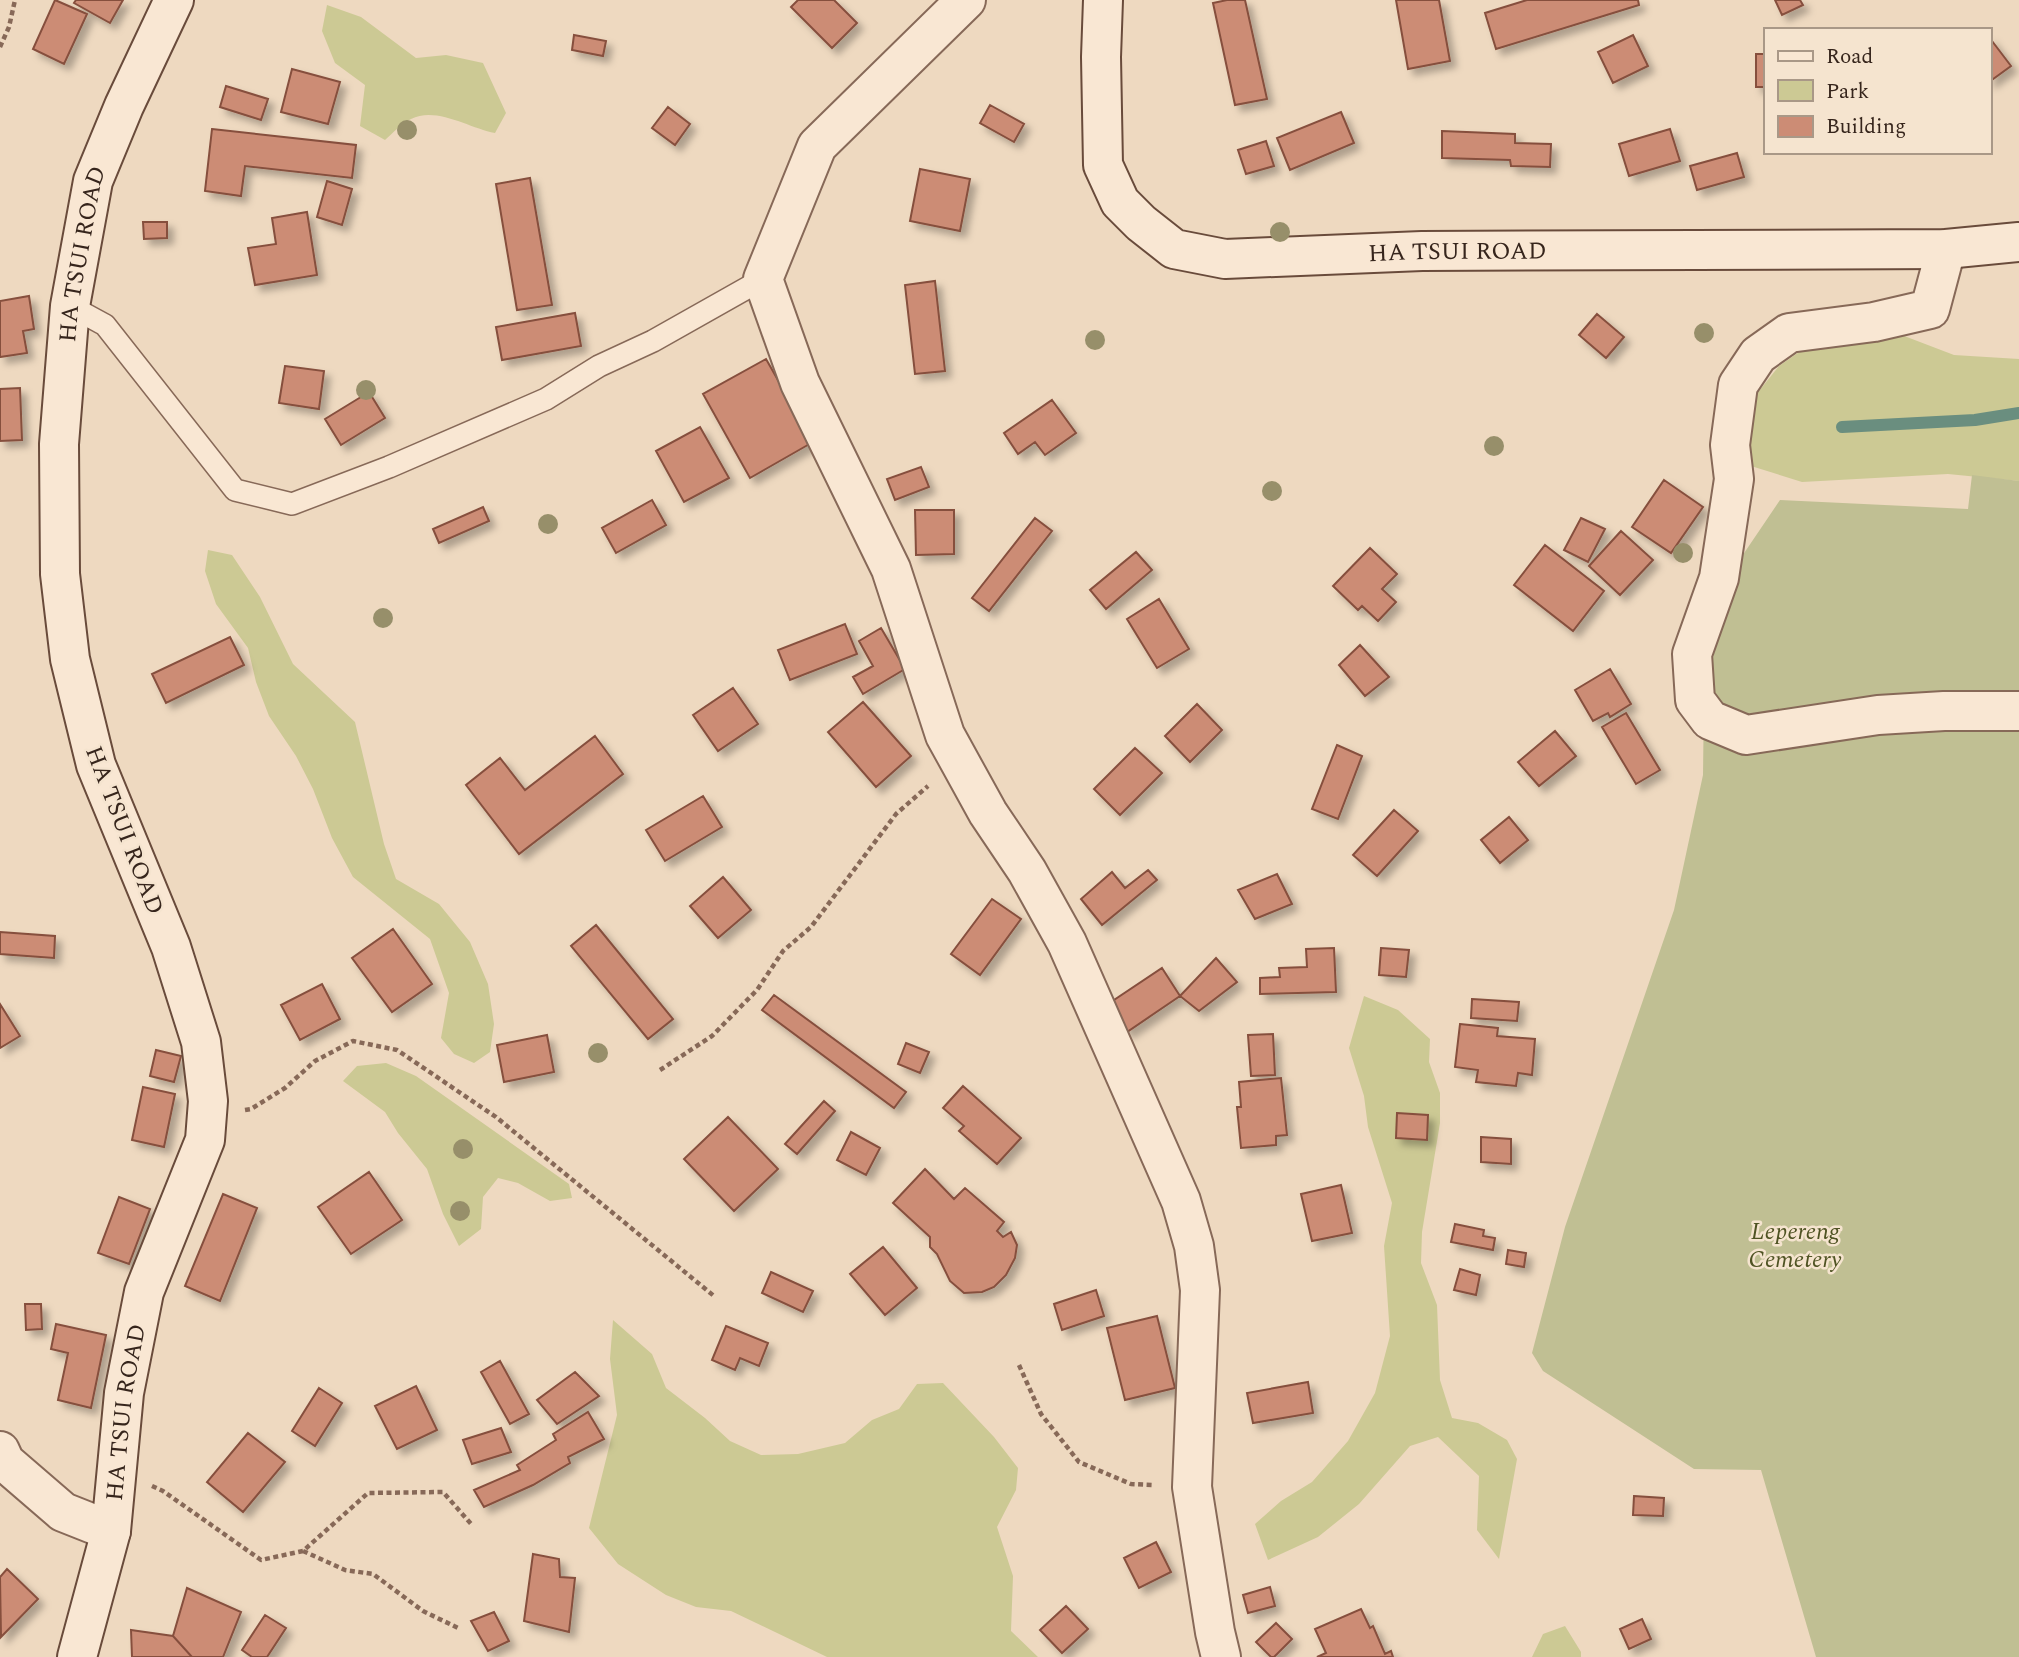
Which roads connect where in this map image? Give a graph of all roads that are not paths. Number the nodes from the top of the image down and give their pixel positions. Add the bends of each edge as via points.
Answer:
1 (174, 0) edge
2 (966, 0) edge
3 (1103, 0) edge
4 (2019, 242) edge
5 (1946, 249) junction
6 (763, 279) junction
7 (70, 306) junction
8 (2019, 711) edge
9 (0, 1451) edge
10 (111, 1531) junction
11 (77, 1657) edge
12 (1221, 1657) edge

1 - 7 street, HA TSUI ROAD via 93,181
2 - 6 street via 817,146
3 - 5 street, HA TSUI ROAD via 1103,165 1120,202 1174,249 1226,259 1422,251
4 - 5 street, HA TSUI ROAD
5 - 8 street via 1930,309 1790,333 1758,355 1738,385 1730,445 1734,479 1718,578 1692,654 1695,700 1710,720 1746,735 1878,715
6 - 7 lane via 546,399 292,504 235,490 105,325
6 - 12 street via 800,383 891,569 945,735 1067,943 1181,1201 1194,1246 1199,1290 1192,1487
7 - 10 street, HA TSUI ROAD via 59,444 60,574 70,659 96,765 171,947 201,1041 208,1101 205,1140 144,1292 124,1393
9 - 10 street via 5,1462 63,1512
10 - 11 street, HA TSUI ROAD

